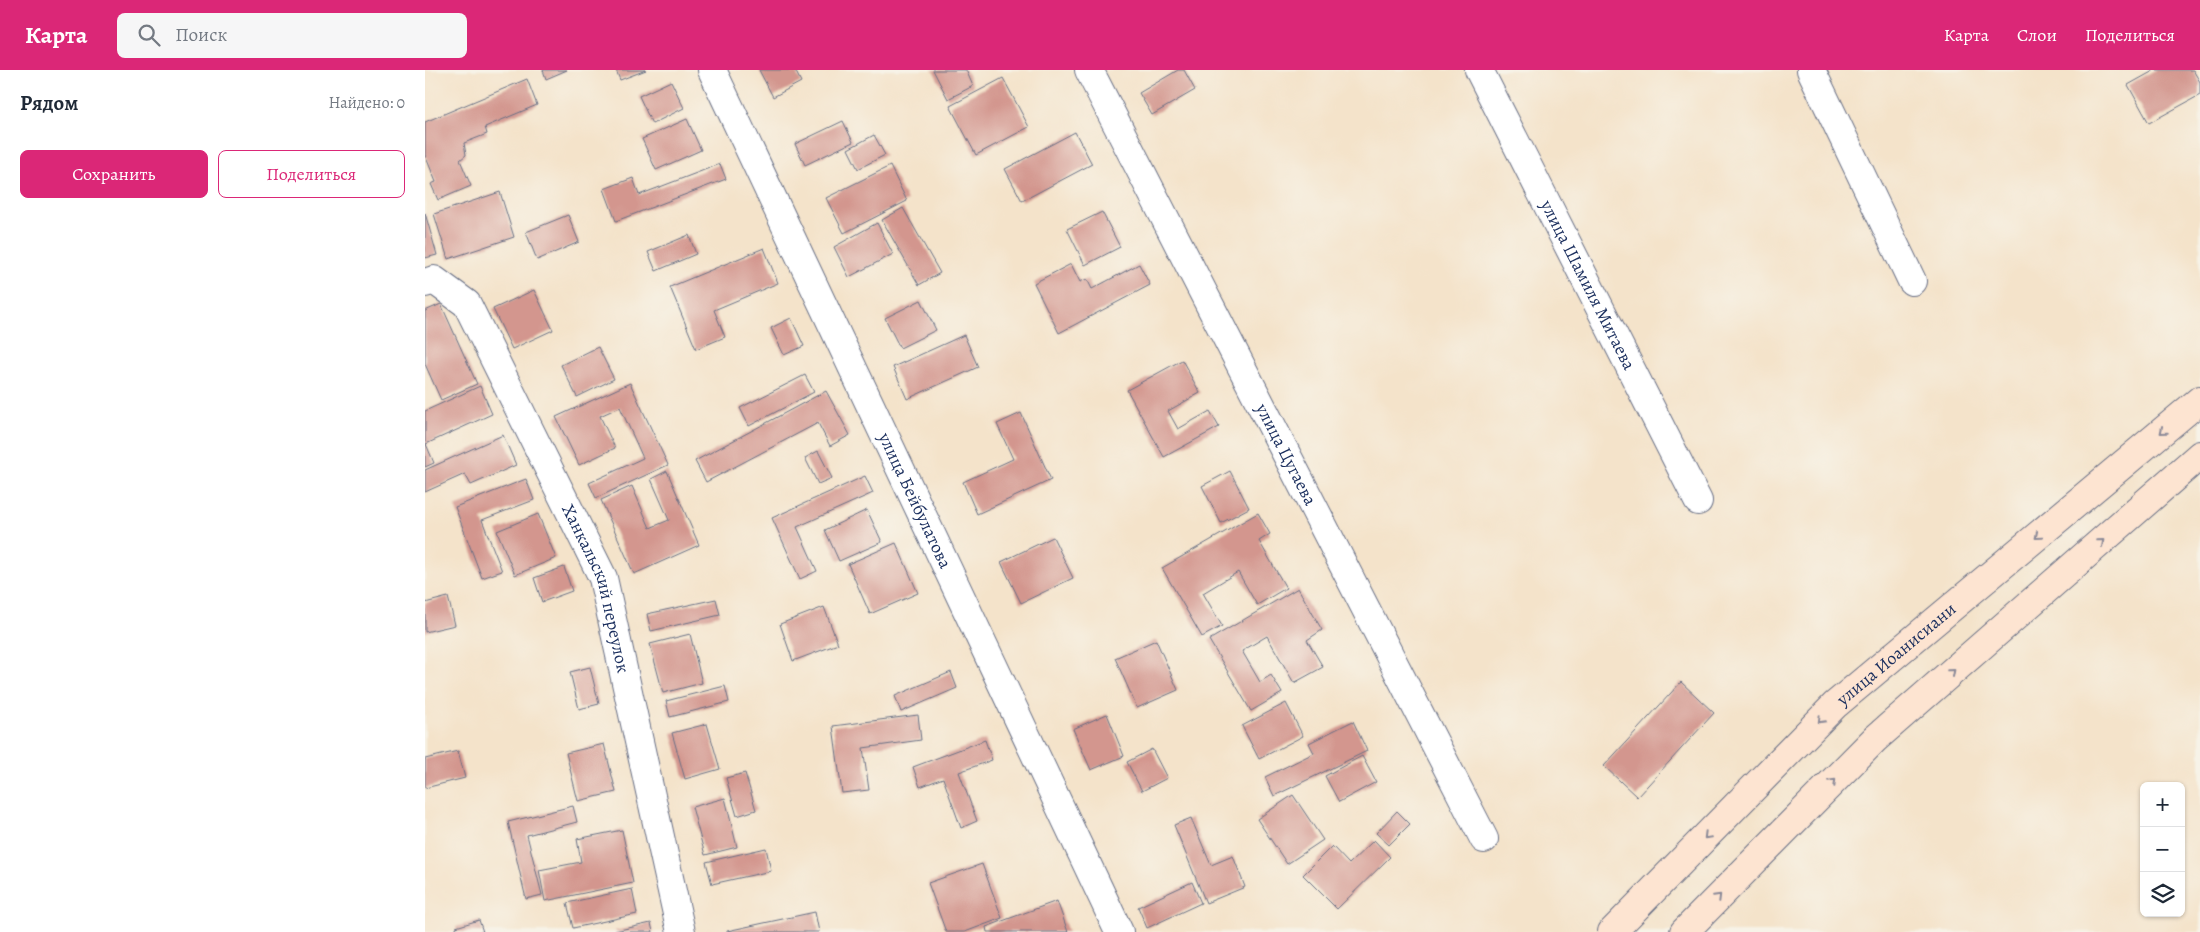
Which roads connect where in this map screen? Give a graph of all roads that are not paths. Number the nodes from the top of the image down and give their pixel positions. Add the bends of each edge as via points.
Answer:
1 (712, 70) edge
2 (1089, 70) edge
3 (1479, 70) edge
4 (1811, 70) edge
5 (1912, 280) dead end
6 (429, 282) edge
7 (2200, 400) edge
8 (2200, 455) edge
9 (1698, 501) dead end
10 (1483, 839) dead end
11 (681, 932) edge
12 (1119, 932) edge
13 (1612, 932) edge
14 (1684, 932) edge

1 - 12 street, улица Бейбулатова
2 - 10 street, улица Цугаева
3 - 9 street, улица Шамиля Митаева
4 - 5 street
6 - 11 street, Ханкальский переулок via 467,304 603,578
7 -> 13 main road, улица Иоанисиани via 1835,706
14 -> 8 main road via 1875,739

